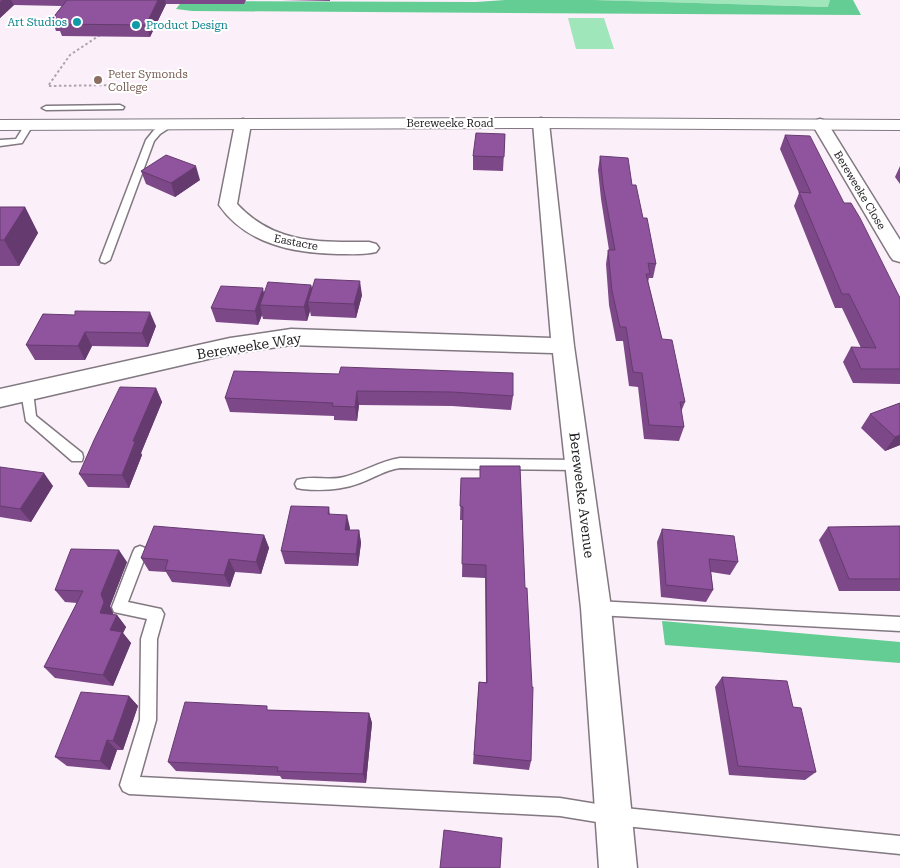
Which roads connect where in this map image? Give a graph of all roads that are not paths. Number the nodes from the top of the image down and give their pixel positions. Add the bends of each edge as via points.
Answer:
1 (105, 107) junction
2 (120, 107) dead end
3 (46, 108) dead end
4 (67, 108) junction
5 (541, 123) junction
6 (97, 124) junction
7 (171, 124) junction
8 (243, 124) junction
9 (820, 124) junction
10 (900, 124) edge
11 (0, 125) edge
12 (29, 125) junction
13 (58, 125) junction
14 (0, 143) edge
15 (369, 248) dead end
16 (900, 256) edge
17 (105, 260) dead end
18 (563, 346) junction
19 (27, 392) junction
20 (0, 398) edge
21 (77, 456) dead end
22 (578, 466) junction
23 (302, 484) dead end
24 (140, 552) dead end
25 (596, 608) junction
26 (900, 624) edge
27 (615, 816) junction
28 (900, 844) edge
29 (618, 868) edge

1 - 2 lane
1 - 4 lane
1 - 6 lane
3 - 4 lane
4 - 13 lane
5 - 8 main road, Bereweeke Road
5 - 9 main road, Bereweeke Road
5 - 18 street, Bereweeke Avenue
6 - 7 main road, Bereweeke Road
6 - 13 main road, Bereweeke Road
7 - 8 main road, Bereweeke Road
7 - 17 lane via 150,140
8 - 15 street, Eastacre via 228,205 238,219 278,241 327,248
9 - 10 main road, Bereweeke Road
9 - 16 street, Bereweeke Close
11 - 12 main road, Bereweeke Road
12 - 13 main road, Bereweeke Road
12 - 14 lane via 19,141
18 - 19 street, Bereweeke Way via 291,337 230,346
18 - 22 street, Bereweeke Avenue
19 - 20 street, Bereweeke Way
19 - 21 lane via 30,418
22 - 23 lane via 400,463 385,465 350,481 331,485
22 - 25 street, Bereweeke Avenue
24 - 27 lane via 119,607 156,614 148,638 148,720 128,785 560,807
25 - 26 lane
25 - 27 street, Bereweeke Avenue
27 - 28 lane
27 - 29 street, Bereweeke Avenue

